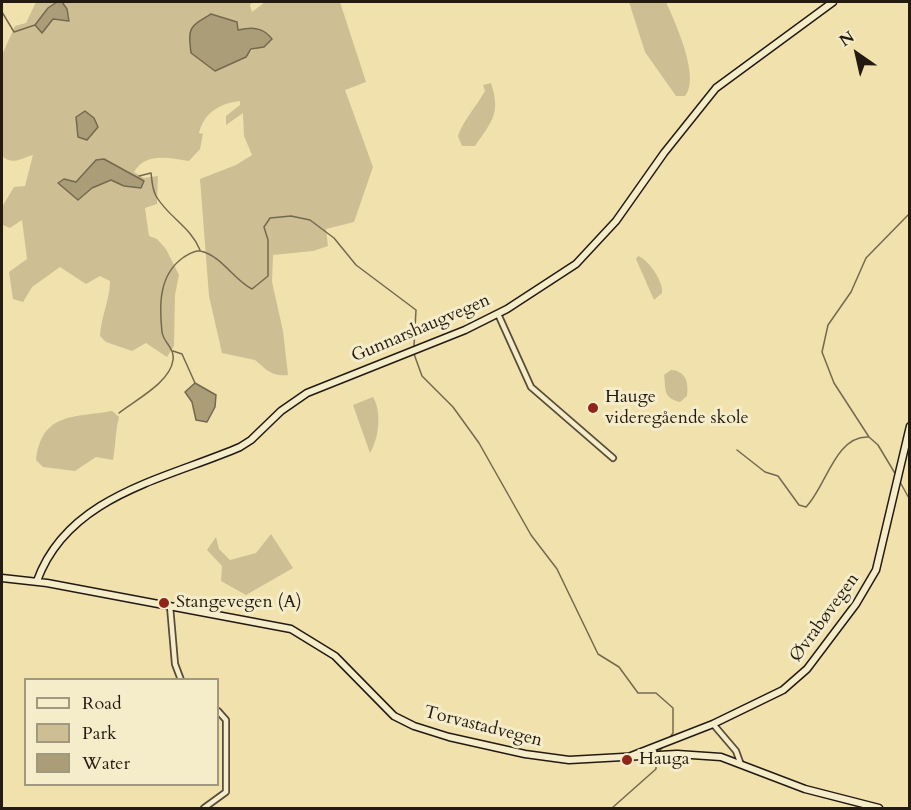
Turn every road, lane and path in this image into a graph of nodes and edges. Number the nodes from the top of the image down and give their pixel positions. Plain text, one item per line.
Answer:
1 (833, 2) edge
2 (498, 314) junction
3 (909, 426) edge
4 (613, 458) dead end
5 (2, 578) edge
6 (37, 581) junction
7 (171, 606) junction
8 (181, 678) edge
9 (219, 712) edge
10 (712, 724) junction
11 (629, 757) junction
12 (740, 762) junction
13 (204, 808) edge
14 (879, 808) edge

1 - 2 main road, Gunnarshaugvegen
2 - 4 street
2 - 6 main road, Gunnarshaugvegen
3 - 10 main road, Øvrabøvegen
5 - 6 main road, Torvastadvegen
6 - 7 main road, Torvastadvegen
7 - 8 street
7 - 11 main road, Torvastadvegen
9 - 13 street
10 - 11 main road, Øvrabøvegen
10 - 12 street
11 - 12 main road, Torvastadvegen
12 - 14 main road, Torvastadvegen

